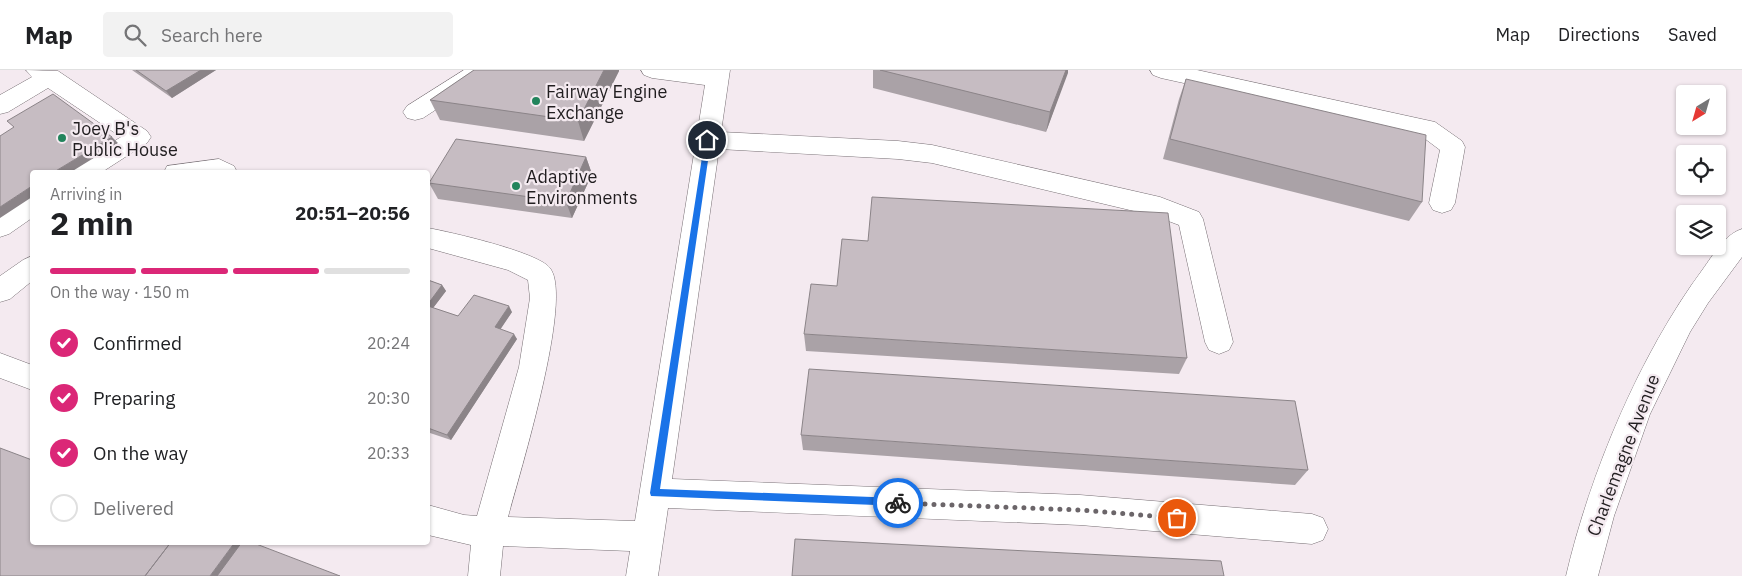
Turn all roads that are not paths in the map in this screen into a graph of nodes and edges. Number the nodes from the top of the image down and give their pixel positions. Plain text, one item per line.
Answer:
1 (481, 70) edge
2 (652, 70) edge
3 (1161, 70) edge
4 (44, 74) edge
5 (718, 74) edge
6 (0, 106) edge
7 (415, 112) dead end
8 (707, 140) junction
9 (87, 170) edge
10 (197, 170) edge
11 (222, 170) edge
12 (1442, 203) dead end
13 (30, 207) edge
14 (0, 227) edge
15 (430, 239) edge
16 (1742, 239) edge
17 (30, 268) edge
18 (0, 291) edge
19 (1219, 342) dead end
20 (0, 365) edge
21 (30, 377) edge
22 (655, 493) junction
23 (430, 521) edge
24 (1312, 529) dead end
25 (489, 530) junction
26 (648, 537) junction
27 (484, 576) edge
28 (642, 576) edge
29 (1582, 576) edge

1 - 7 street
2 - 5 street
3 - 12 street
4 - 6 street
4 - 9 street
5 - 8 street
8 - 19 street
8 - 22 street
10 - 11 street
13 - 14 street
15 - 25 street
16 - 29 street, Charlemagne Avenue
17 - 18 street
20 - 21 street
22 - 24 street
22 - 26 street
23 - 25 street
25 - 26 street
25 - 27 street
26 - 28 street

